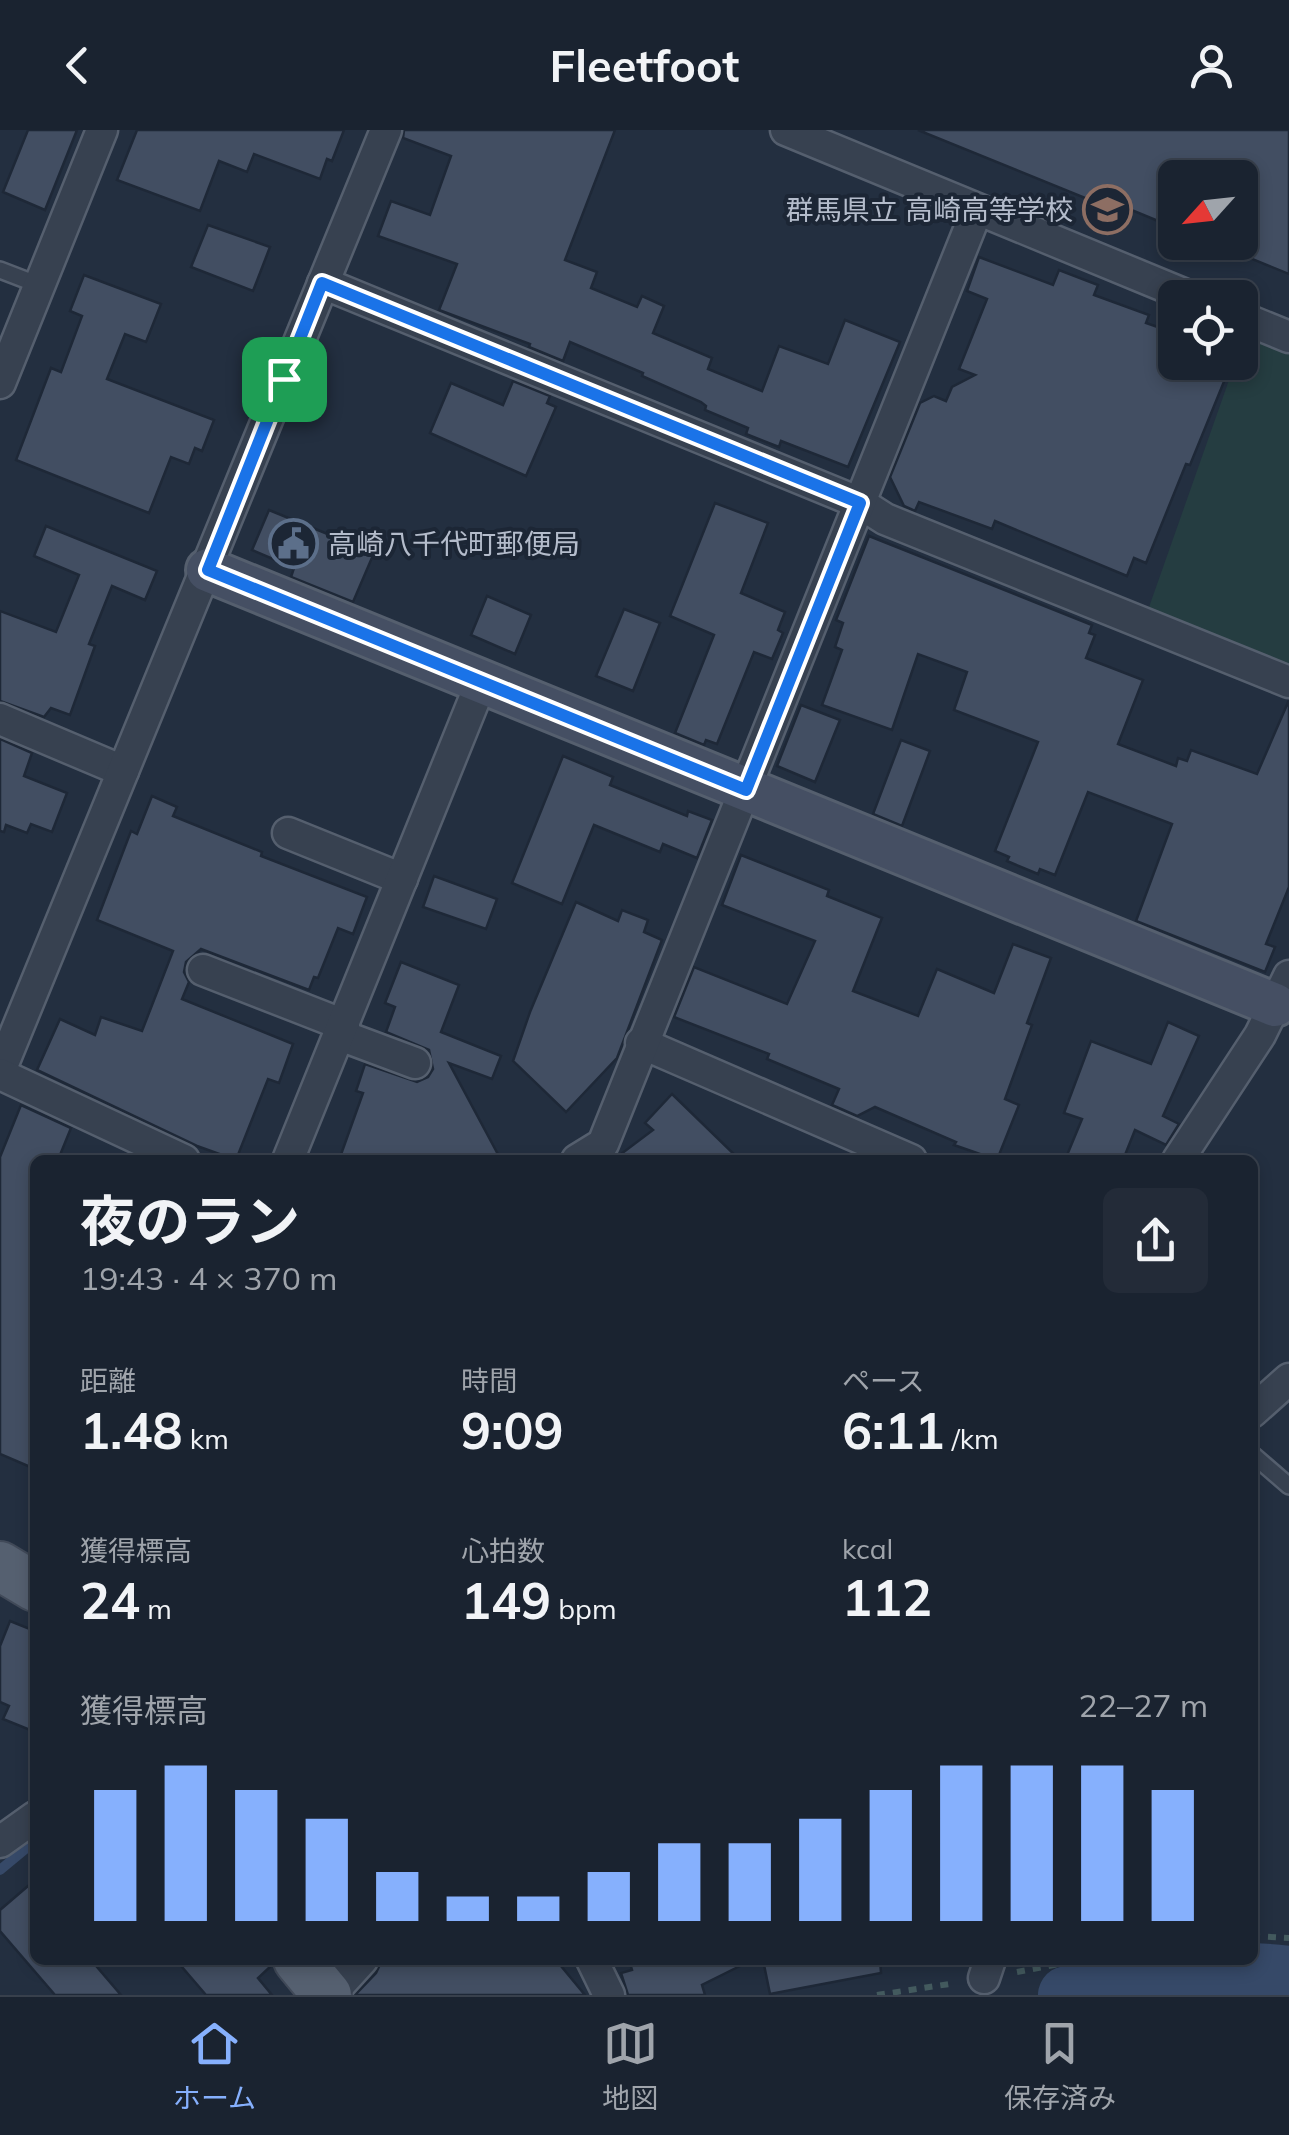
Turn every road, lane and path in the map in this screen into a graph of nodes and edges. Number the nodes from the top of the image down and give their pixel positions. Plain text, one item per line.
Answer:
1 (102, 130) edge
2 (386, 130) edge
3 (786, 130) edge
4 (977, 210) junction
5 (0, 270) edge
6 (322, 283) junction
7 (1158, 284) edge
8 (39, 286) junction
9 (1258, 324) edge
10 (1289, 337) edge
11 (7, 347) edge
12 (0, 382) edge
13 (860, 503) junction
14 (208, 570) junction
15 (1289, 682) edge
16 (481, 683) junction
17 (0, 720) edge
18 (123, 771) junction
19 (746, 790) junction
20 (288, 833) dead end
21 (402, 878) junction
22 (202, 970) dead end
23 (1284, 997) edge
24 (342, 1030) junction
25 (642, 1044) junction
26 (415, 1063) dead end
27 (0, 1072) edge
28 (174, 1155) edge
29 (290, 1155) edge
30 (585, 1155) edge
31 (899, 1155) edge
32 (1181, 1155) edge
33 (1289, 1379) edge
34 (1258, 1407) edge
35 (1258, 1459) edge
36 (1289, 1486) edge
37 (0, 1566) edge
38 (30, 1584) edge
39 (30, 1821) edge
40 (0, 1842) edge
41 (1258, 1936) edge
42 (1289, 1938) edge
43 (302, 1965) edge
44 (357, 1965) edge
45 (598, 1965) edge
46 (328, 1995) edge
47 (609, 1995) edge

1 - 8 street
2 - 6 street
3 - 4 street
4 - 7 street
4 - 13 street
5 - 8 lane
6 - 13 street
6 - 14 street
8 - 11 street
9 - 10 street
11 - 12 street
13 - 15 street
13 - 19 street
14 - 16 street
14 - 18 street
16 - 19 street
16 - 21 street
17 - 18 street
18 - 27 street
19 - 23 street
19 - 25 street
20 - 21 street
21 - 24 street
22 - 24 street
23 - 32 street
24 - 26 street
24 - 29 street
25 - 30 street
25 - 31 street
27 - 28 street
33 - 34 street
35 - 36 lane
37 - 38 main road
39 - 40 street
41 - 42 path
43 - 46 main road
44 - 46 street
45 - 47 street

